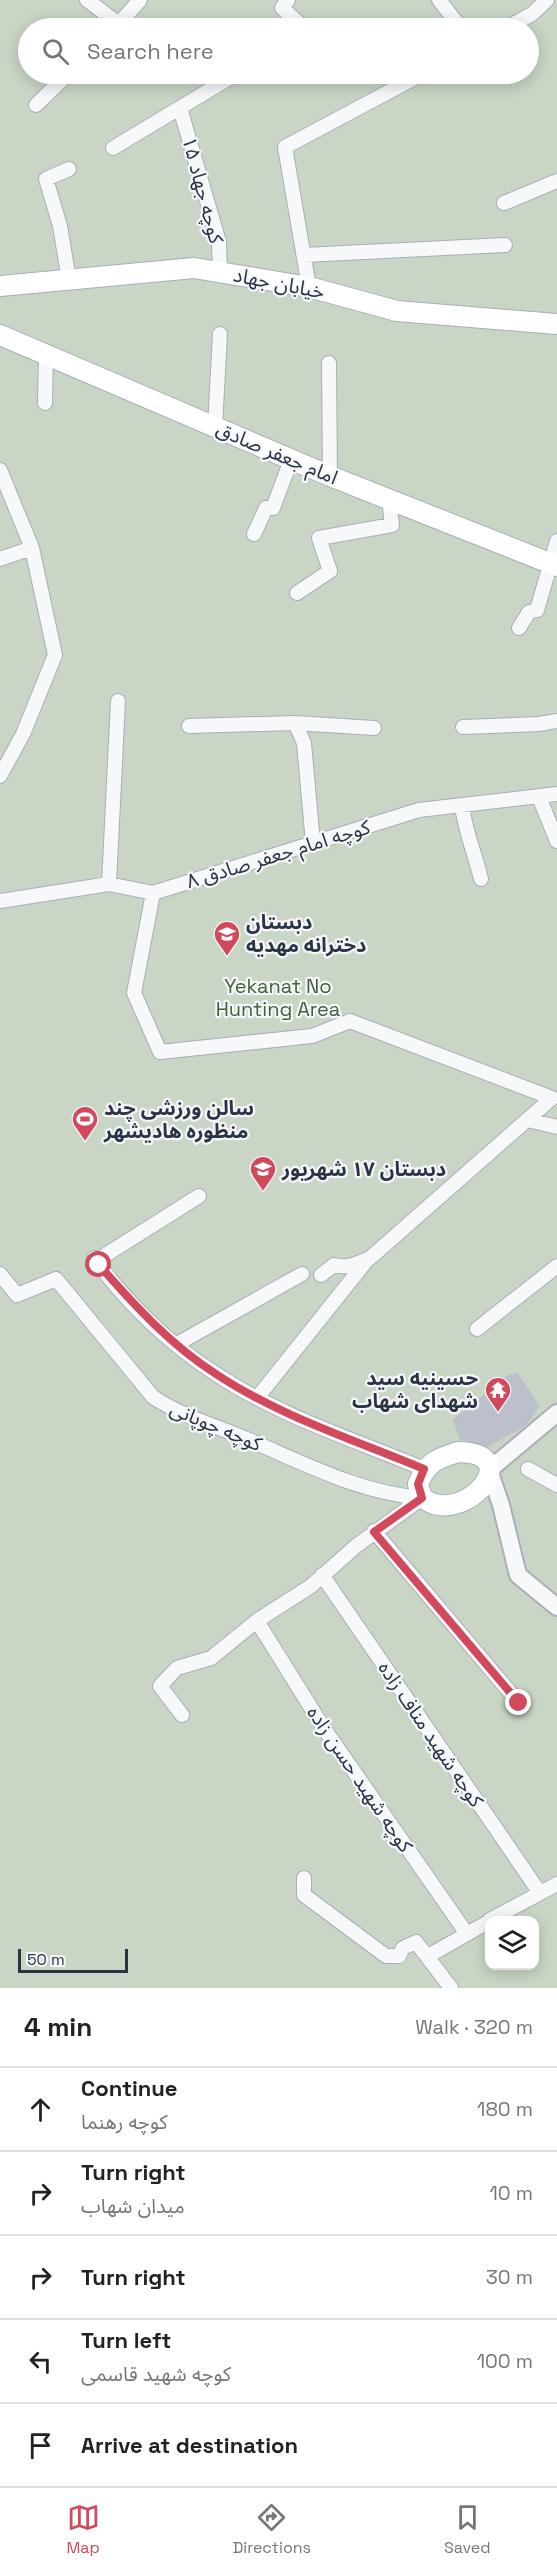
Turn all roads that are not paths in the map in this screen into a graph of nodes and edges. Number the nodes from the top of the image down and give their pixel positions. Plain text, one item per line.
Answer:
1 (87, 0) edge
2 (140, 0) edge
3 (288, 0) edge
4 (439, 0) edge
5 (547, 0) edge
6 (108, 18) edge
7 (124, 18) edge
8 (293, 18) edge
9 (453, 18) edge
10 (525, 18) edge
11 (58, 84) edge
12 (220, 84) edge
13 (403, 84) edge
14 (36, 105) dead end
15 (180, 108) junction
16 (113, 148) dead end
17 (69, 169) dead end
18 (557, 181) edge
19 (504, 203) dead end
20 (505, 245) dead end
21 (304, 255) junction
22 (220, 272) junction
23 (69, 280) junction
24 (0, 286) edge
25 (309, 287) junction
26 (557, 324) edge
27 (220, 334) dead end
28 (0, 335) edge
29 (46, 355) junction
30 (329, 363) dead end
31 (45, 403) dead end
32 (215, 427) junction
33 (291, 459) junction
34 (0, 470) edge
35 (330, 476) junction
36 (389, 500) junction
37 (254, 534) dead end
38 (557, 541) edge
39 (33, 548) junction
40 (0, 559) edge
41 (554, 565) edge
42 (297, 593) dead end
43 (519, 628) dead end
44 (118, 701) dead end
45 (557, 721) edge
46 (295, 723) junction
47 (189, 726) dead end
48 (463, 727) dead end
49 (374, 728) dead end
50 (0, 776) edge
51 (557, 794) edge
52 (539, 797) junction
53 (462, 805) junction
54 (557, 841) edge
55 (313, 843) junction
56 (481, 879) dead end
57 (109, 884) junction
58 (153, 893) junction
59 (0, 901) edge
60 (528, 1120) junction
61 (557, 1126) edge
62 (199, 1196) dead end
63 (370, 1258) junction
64 (557, 1266) edge
65 (0, 1274) edge
66 (302, 1274) dead end
67 (321, 1275) dead end
68 (477, 1329) dead end
69 (177, 1344) junction
70 (257, 1398) junction
71 (557, 1413) edge
72 (424, 1469) junction
73 (528, 1469) dead end
74 (489, 1470) junction
75 (557, 1485) edge
76 (422, 1498) junction
77 (374, 1532) junction
78 (322, 1575) junction
79 (557, 1607) edge
80 (257, 1621) junction
81 (519, 1703) dead end
82 (182, 1715) dead end
83 (304, 1878) dead end
84 (557, 1884) edge
85 (540, 1893) junction
86 (499, 1916) edge
87 (485, 1924) edge
88 (467, 1934) junction
89 (428, 1956) junction
90 (451, 1988) edge

1 - 6 street
2 - 7 street
3 - 8 street
4 - 9 street
5 - 10 street
11 - 14 street
12 - 15 street
13 - 21 street
15 - 16 street
15 - 22 street, کوچه جهاد ۱۵
17 - 23 street
18 - 19 street
20 - 21 street
21 - 25 street
22 - 23 main road, خیابان جهاد
22 - 25 main road, خیابان جهاد
23 - 24 main road, خیابان جهاد
25 - 26 main road, خیابان جهاد
27 - 32 street
28 - 29 main road, امام جعفر صادق
29 - 31 street
29 - 32 main road, امام جعفر صادق
30 - 35 street
32 - 33 main road, امام جعفر صادق
33 - 35 main road, امام جعفر صادق
33 - 37 street
34 - 39 street
35 - 36 main road, امام جعفر صادق
36 - 41 main road, امام جعفر صادق
36 - 42 street
38 - 41 street
39 - 40 street
39 - 50 street
41 - 43 street
44 - 57 street
45 - 48 street
46 - 47 street
46 - 49 street
46 - 55 street
51 - 52 street, کوچه امام جعفر صادق ۸
52 - 53 street, کوچه امام جعفر صادق ۸
52 - 54 street
53 - 55 street, کوچه امام جعفر صادق ۸
53 - 56 street
55 - 58 street, کوچه امام جعفر صادق ۸
57 - 58 street, کوچه امام جعفر صادق ۸
57 - 59 street, کوچه امام جعفر صادق ۸
58 - 60 street
60 - 61 street
60 - 63 street
62 - 69 street
63 - 67 street
63 - 70 street
64 - 68 street
65 - 76 street, کوچه چوپانی
66 - 69 street
69 - 70 street
70 - 72 street
71 - 74 street
72 - 74 main road
72 - 76 main road
73 - 75 street
74 - 76 main road
74 - 79 street
76 - 77 street
77 - 78 street
77 - 81 street
78 - 80 street
78 - 85 street, کوچه شهید مناف زاده
80 - 82 street
80 - 88 street, کوچه شهید حسن زاده
83 - 89 street
84 - 85 street
85 - 86 street
87 - 88 street
88 - 89 street
89 - 90 street

